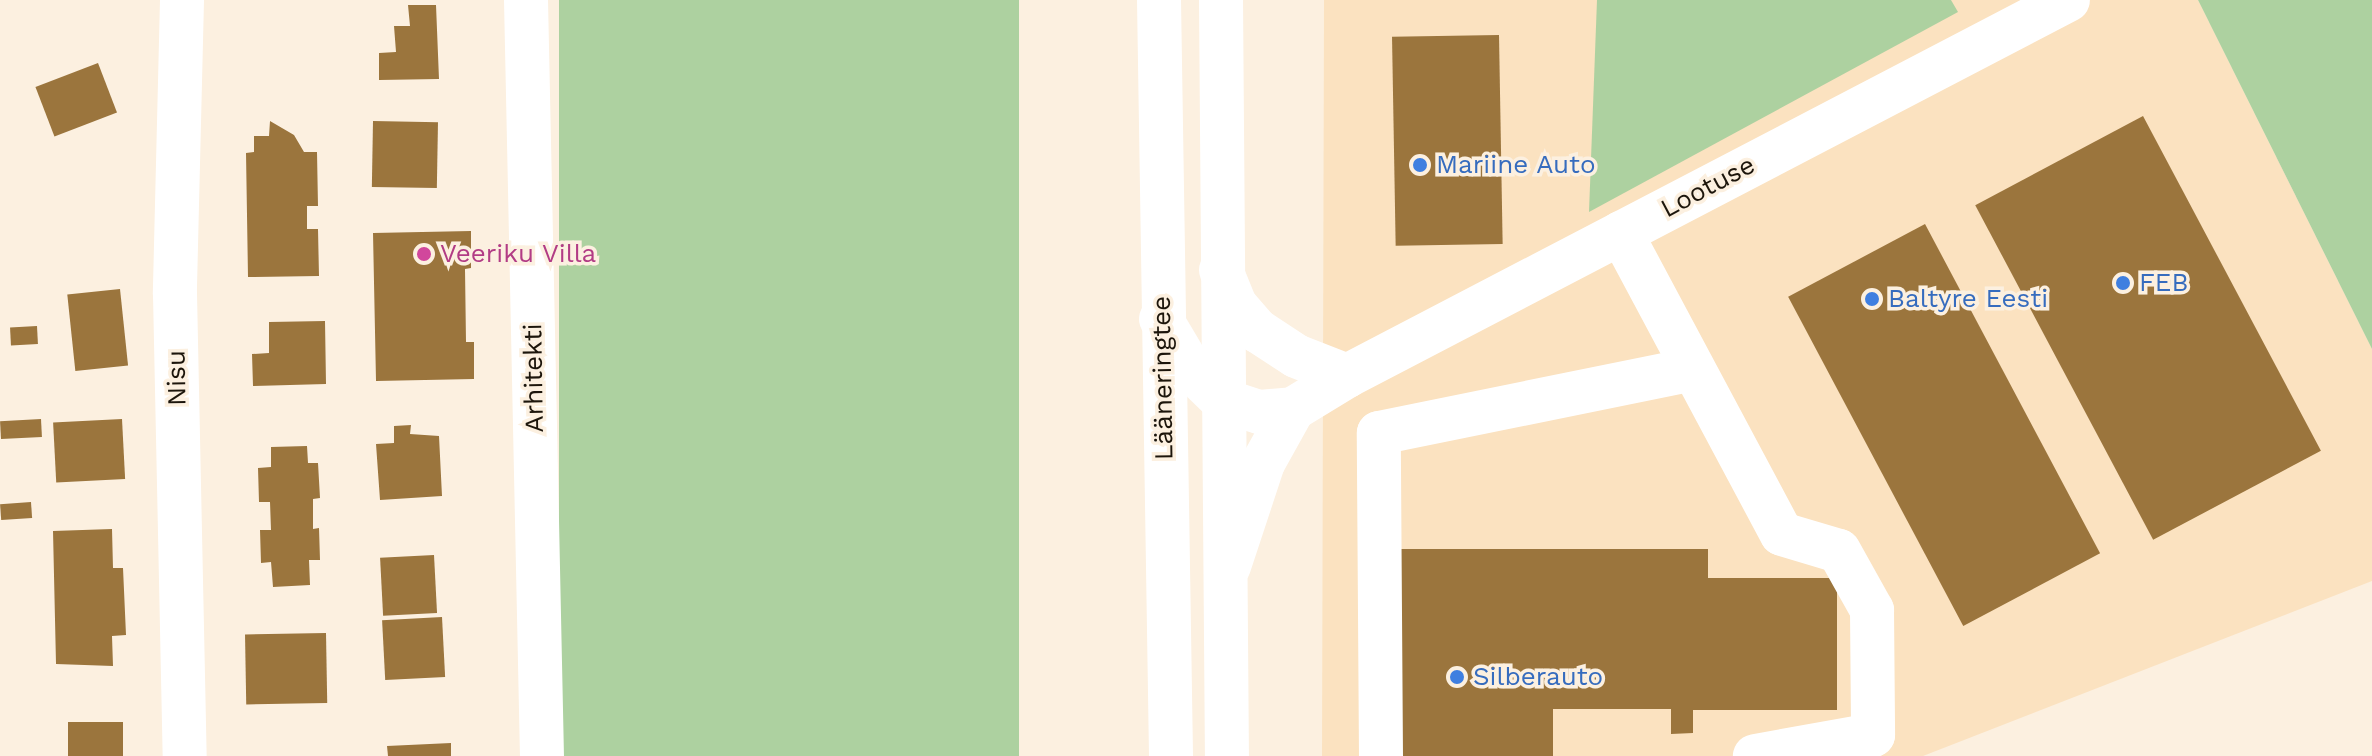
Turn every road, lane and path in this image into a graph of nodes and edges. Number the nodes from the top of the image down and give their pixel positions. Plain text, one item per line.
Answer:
1 (182, 0) edge
2 (526, 0) edge
3 (1159, 0) edge
4 (1221, 0) edge
5 (2068, 0) edge
6 (1621, 233) junction
7 (1221, 270) junction
8 (1161, 319) junction
9 (1693, 369) junction
10 (1347, 376) junction
11 (1222, 400) junction
12 (1293, 409) junction
13 (1379, 433) junction
14 (1225, 579) junction
15 (185, 756) edge
16 (542, 756) edge
17 (1171, 756) edge
18 (1227, 756) edge
19 (1381, 756) edge
20 (1755, 756) edge

1 - 15 main road, Nisu
2 - 16 main road, Arhitekti
3 - 8 main road, Lääneringtee
4 - 7 main road
5 - 6 main road, Lootuse
6 - 9 main road
6 - 10 main road, Lootuse
7 - 10 main road
7 - 11 main road
8 - 11 main road
8 - 17 main road, Lääneringtee
9 - 13 main road
9 - 20 main road
10 - 12 main road, Lootuse
10 - 13 main road
11 - 12 main road
11 - 14 main road
12 - 14 main road
13 - 19 main road
14 - 18 main road

